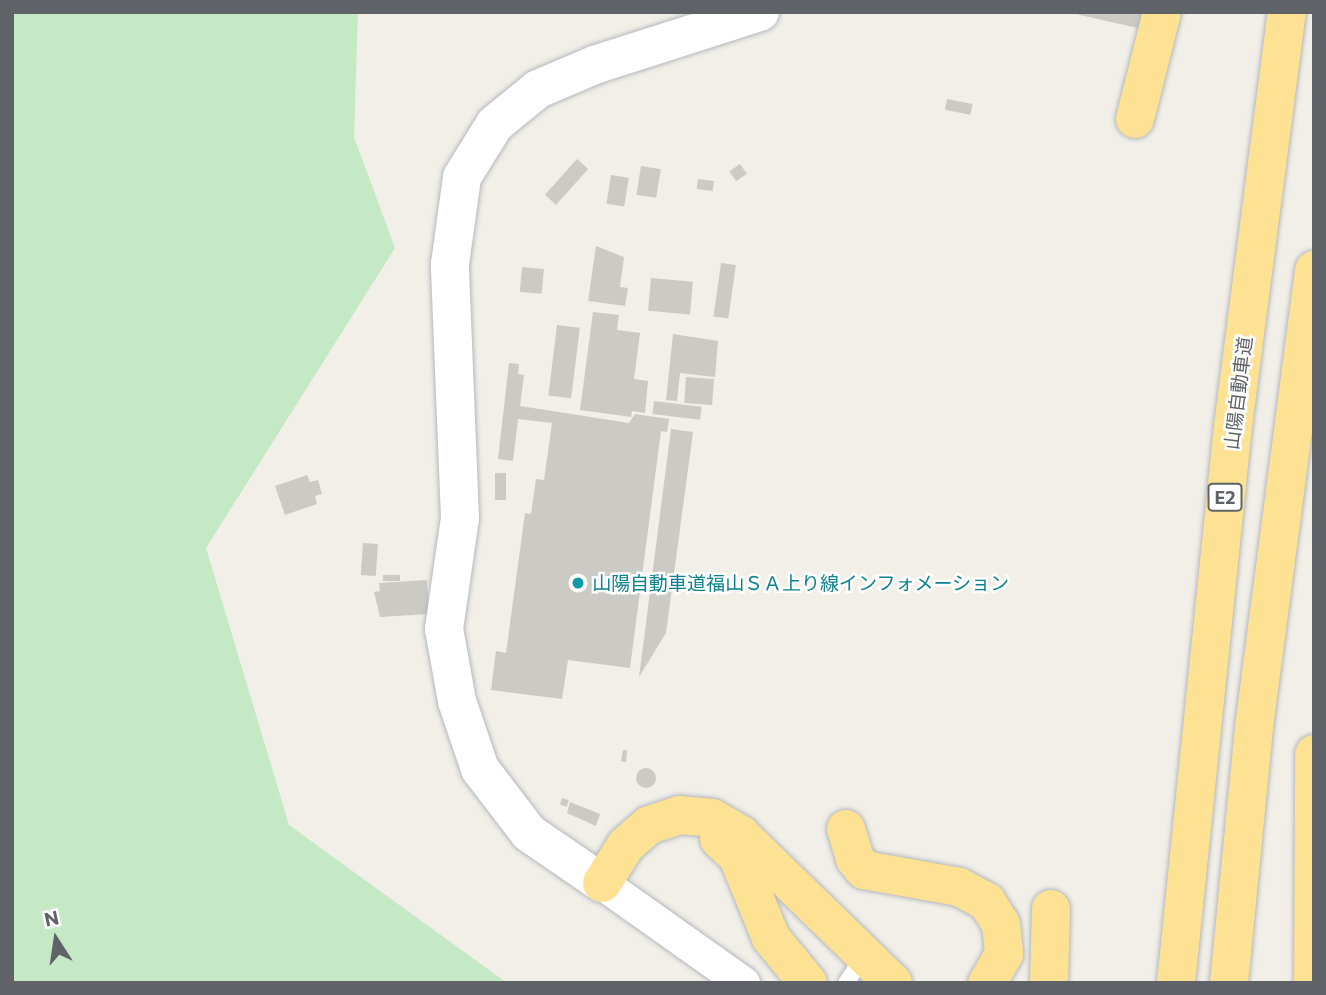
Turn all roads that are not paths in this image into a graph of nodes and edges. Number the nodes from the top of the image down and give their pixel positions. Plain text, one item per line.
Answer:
1 (760, 12) edge
2 (1162, 12) edge
3 (1287, 12) edge
4 (1135, 119) dead end
5 (1314, 270) edge
6 (1314, 754) edge
7 (846, 829) dead end
8 (601, 883) junction
9 (1051, 909) dead end
10 (852, 942) junction
11 (743, 983) edge
12 (808, 983) edge
13 (845, 983) edge
14 (892, 983) edge
15 (987, 983) edge
16 (1049, 983) edge
17 (1176, 983) edge
18 (1229, 983) edge
19 (1313, 983) edge

1 - 8 street
2 - 4 highway
3 - 17 highway, 山陽自動車道 / E2
5 - 18 highway
6 - 19 highway
7 - 15 highway
8 - 10 highway
8 - 11 street
8 - 12 highway
9 - 16 highway
10 - 13 lane
10 - 14 highway

